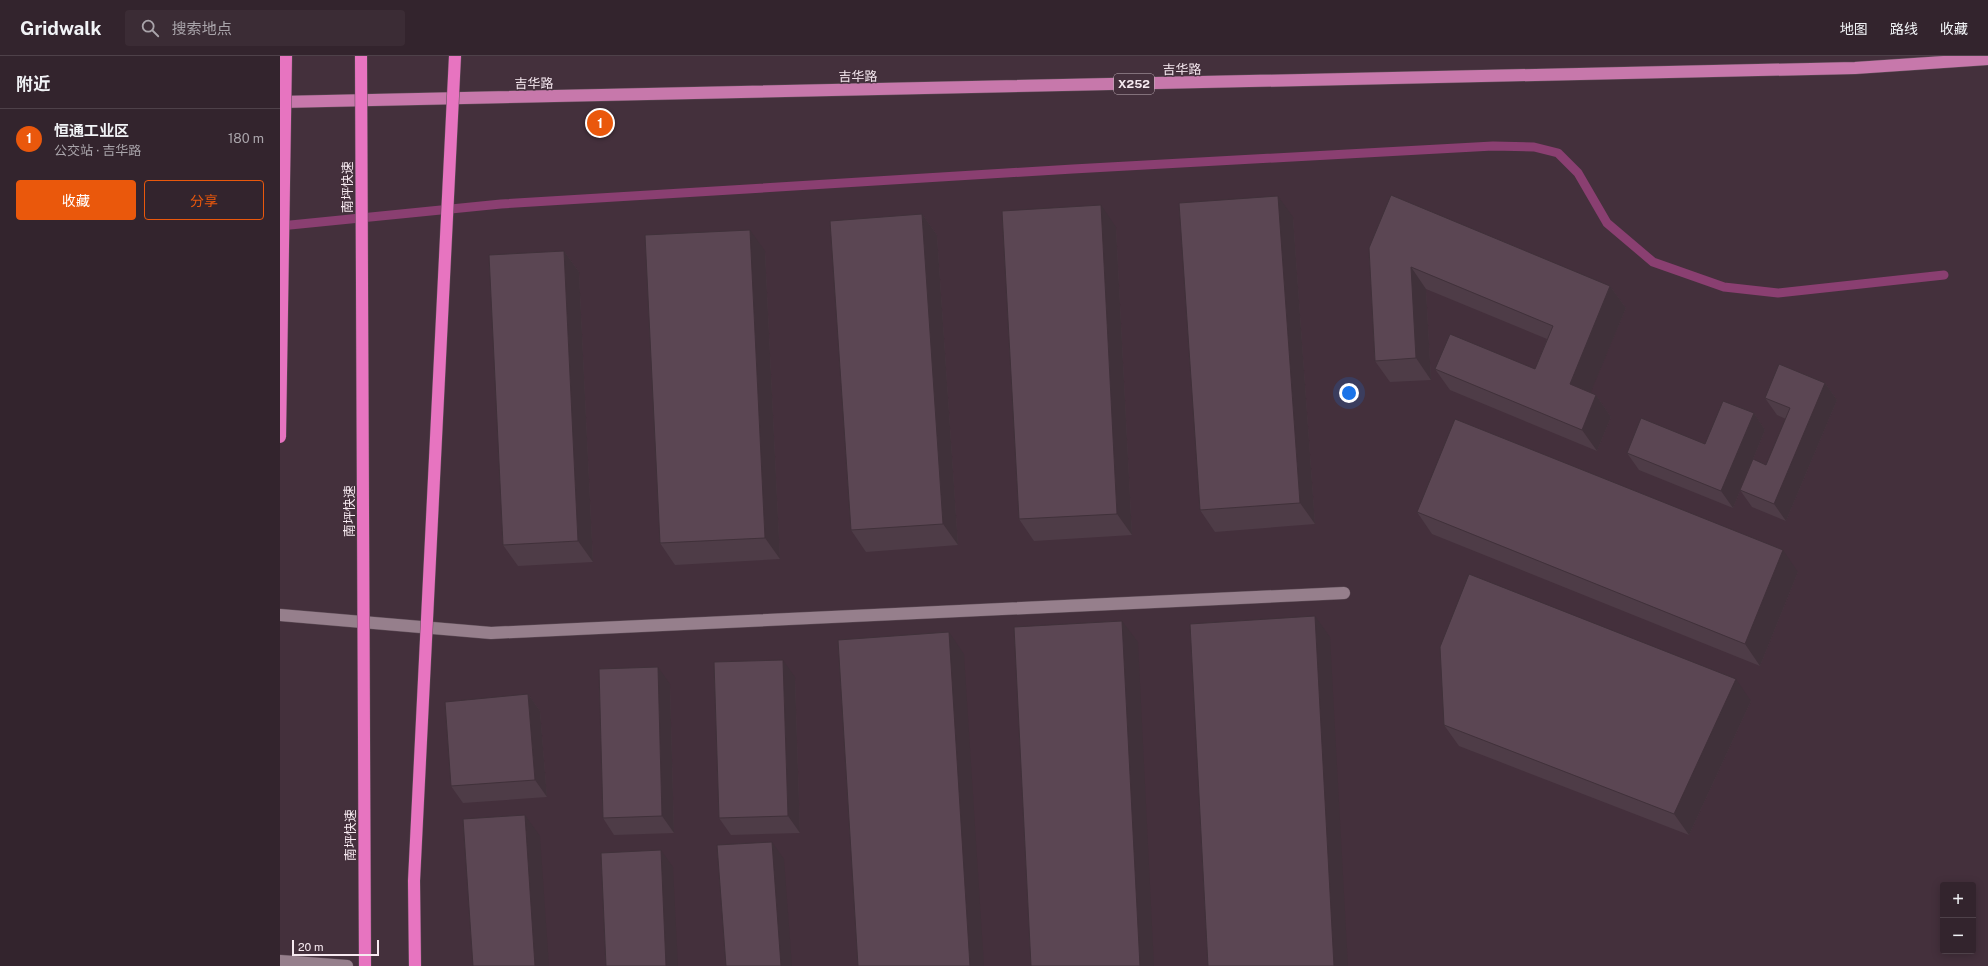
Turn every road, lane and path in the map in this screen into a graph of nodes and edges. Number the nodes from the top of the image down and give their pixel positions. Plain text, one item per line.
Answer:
1 (286, 56) edge
2 (361, 56) edge
3 (455, 56) edge
4 (1988, 59) edge
5 (280, 102) edge
6 (280, 437) edge
7 (1344, 593) dead end
8 (280, 615) edge
9 (280, 961) edge
10 (347, 966) edge
11 (365, 966) edge
12 (415, 966) edge

1 - 6 highway, bridge
2 - 11 highway, 南坪快速, bridge
3 - 12 highway, bridge
4 - 5 main road, 吉华路 / X252
7 - 8 street
9 - 10 street

